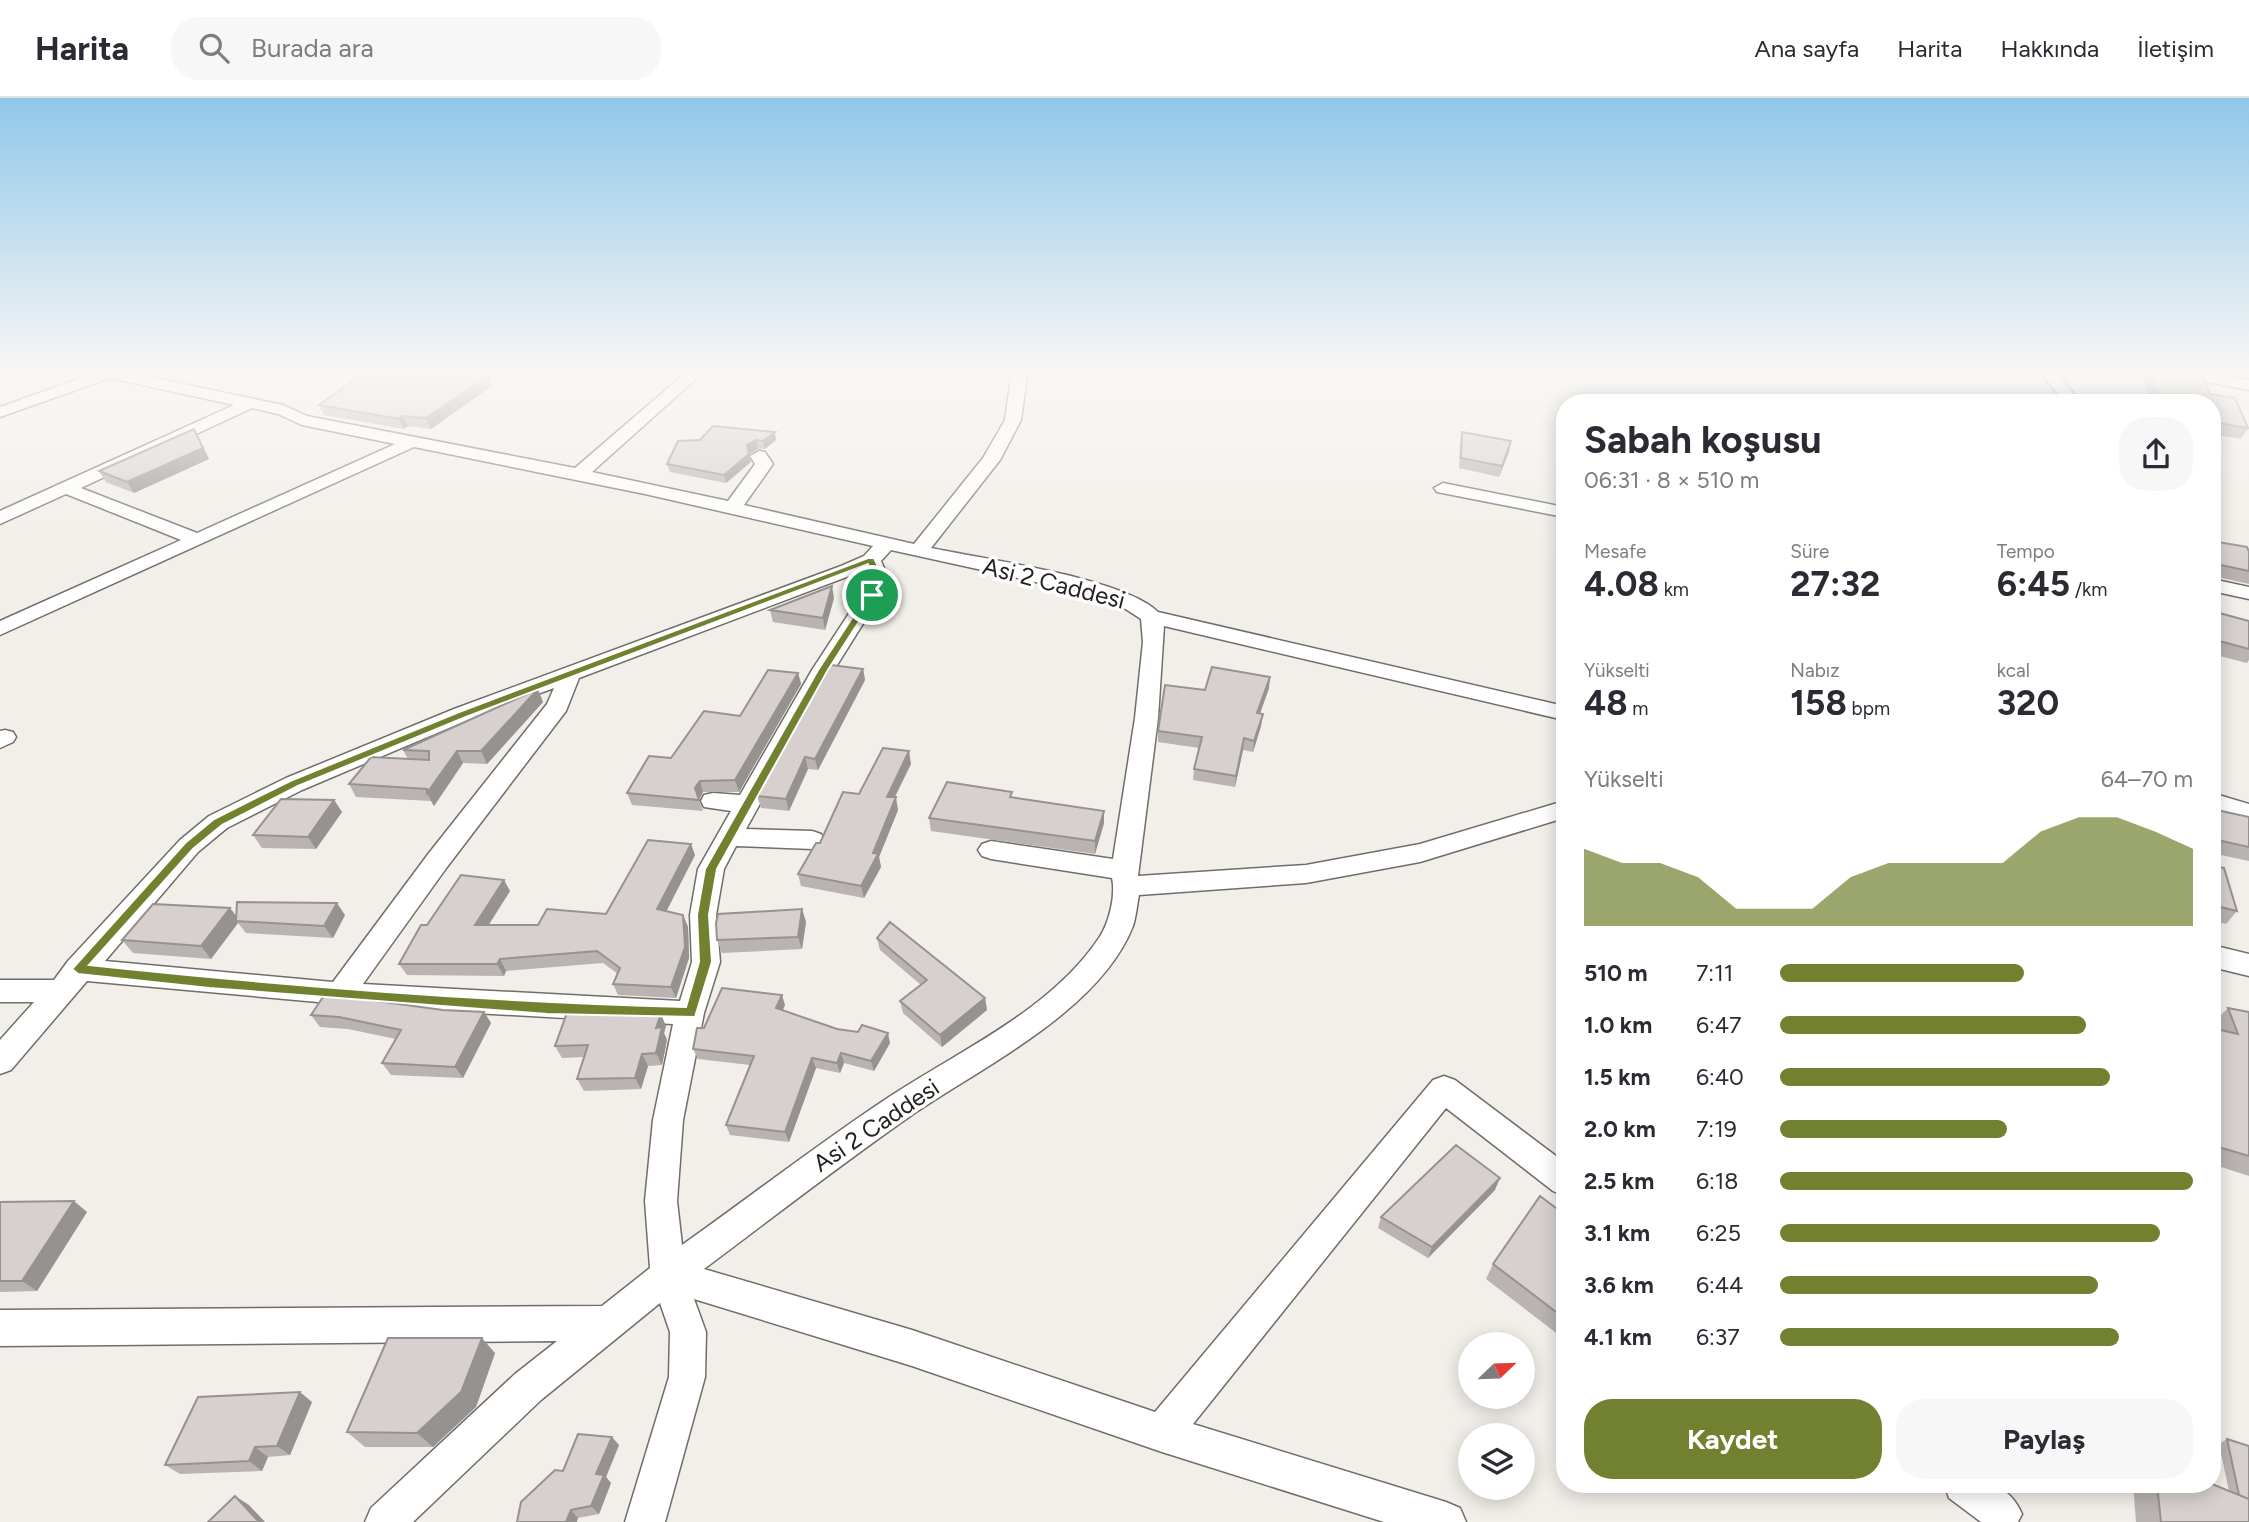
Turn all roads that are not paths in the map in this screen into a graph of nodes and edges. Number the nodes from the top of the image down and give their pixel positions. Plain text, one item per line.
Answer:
1 (178, 436) edge
2 (379, 436) edge
3 (622, 436) edge
4 (1004, 436) edge
5 (410, 443) junction
6 (759, 456) dead end
7 (578, 475) junction
8 (66, 488) junction
9 (1443, 488) dead end
10 (732, 509) junction
11 (1556, 510) edge
12 (0, 518) edge
13 (198, 540) junction
14 (918, 551) junction
15 (878, 552) junction
16 (2221, 587) edge
17 (2249, 593) edge
18 (1151, 617) junction
19 (0, 629) edge
20 (570, 673) junction
21 (1556, 711) edge
22 (713, 801) dead end
23 (746, 804) junction
24 (2221, 804) edge
25 (1556, 810) edge
26 (2249, 813) edge
27 (728, 837) junction
28 (812, 840) dead end
29 (991, 850) dead end
30 (1126, 878) junction
31 (2221, 958) edge
32 (2249, 965) edge
33 (78, 969) junction
34 (0, 991) edge
35 (60, 991) junction
36 (341, 992) junction
37 (691, 1013) junction
38 (0, 1061) edge
39 (1556, 1175) edge
40 (668, 1275) junction
41 (609, 1323) junction
42 (0, 1328) edge
43 (1162, 1433) junction
44 (1979, 1493) edge
45 (2002, 1507) edge
46 (385, 1522) edge
47 (646, 1522) edge
48 (1446, 1522) edge

1 - 8 street
2 - 5 street, Asi 2 Caddesi
3 - 7 street
4 - 14 street
5 - 7 street, Asi 2 Caddesi
5 - 13 street
6 - 10 street
7 - 10 street, Asi 2 Caddesi
8 - 12 street
8 - 13 street
9 - 11 street
10 - 15 street, Asi 2 Caddesi
13 - 19 street
14 - 15 street, Asi 2 Caddesi
14 - 18 street, Asi 2 Caddesi
15 - 20 street
15 - 23 street
16 - 17 street
18 - 21 street
18 - 30 street, Asi 2 Caddesi
20 - 33 street
20 - 36 street
22 - 23 street
23 - 27 street
24 - 26 street
25 - 30 street
27 - 28 street
27 - 37 street
29 - 30 street
30 - 40 street, Asi 2 Caddesi
31 - 32 street
33 - 35 street
33 - 36 street
34 - 35 street
35 - 38 street
36 - 37 street
37 - 40 street
39 - 43 street
40 - 41 street, Asi 2 Caddesi
40 - 43 street
40 - 47 street
41 - 42 street
41 - 46 street, Asi 2 Caddesi
43 - 48 street
44 - 45 street

